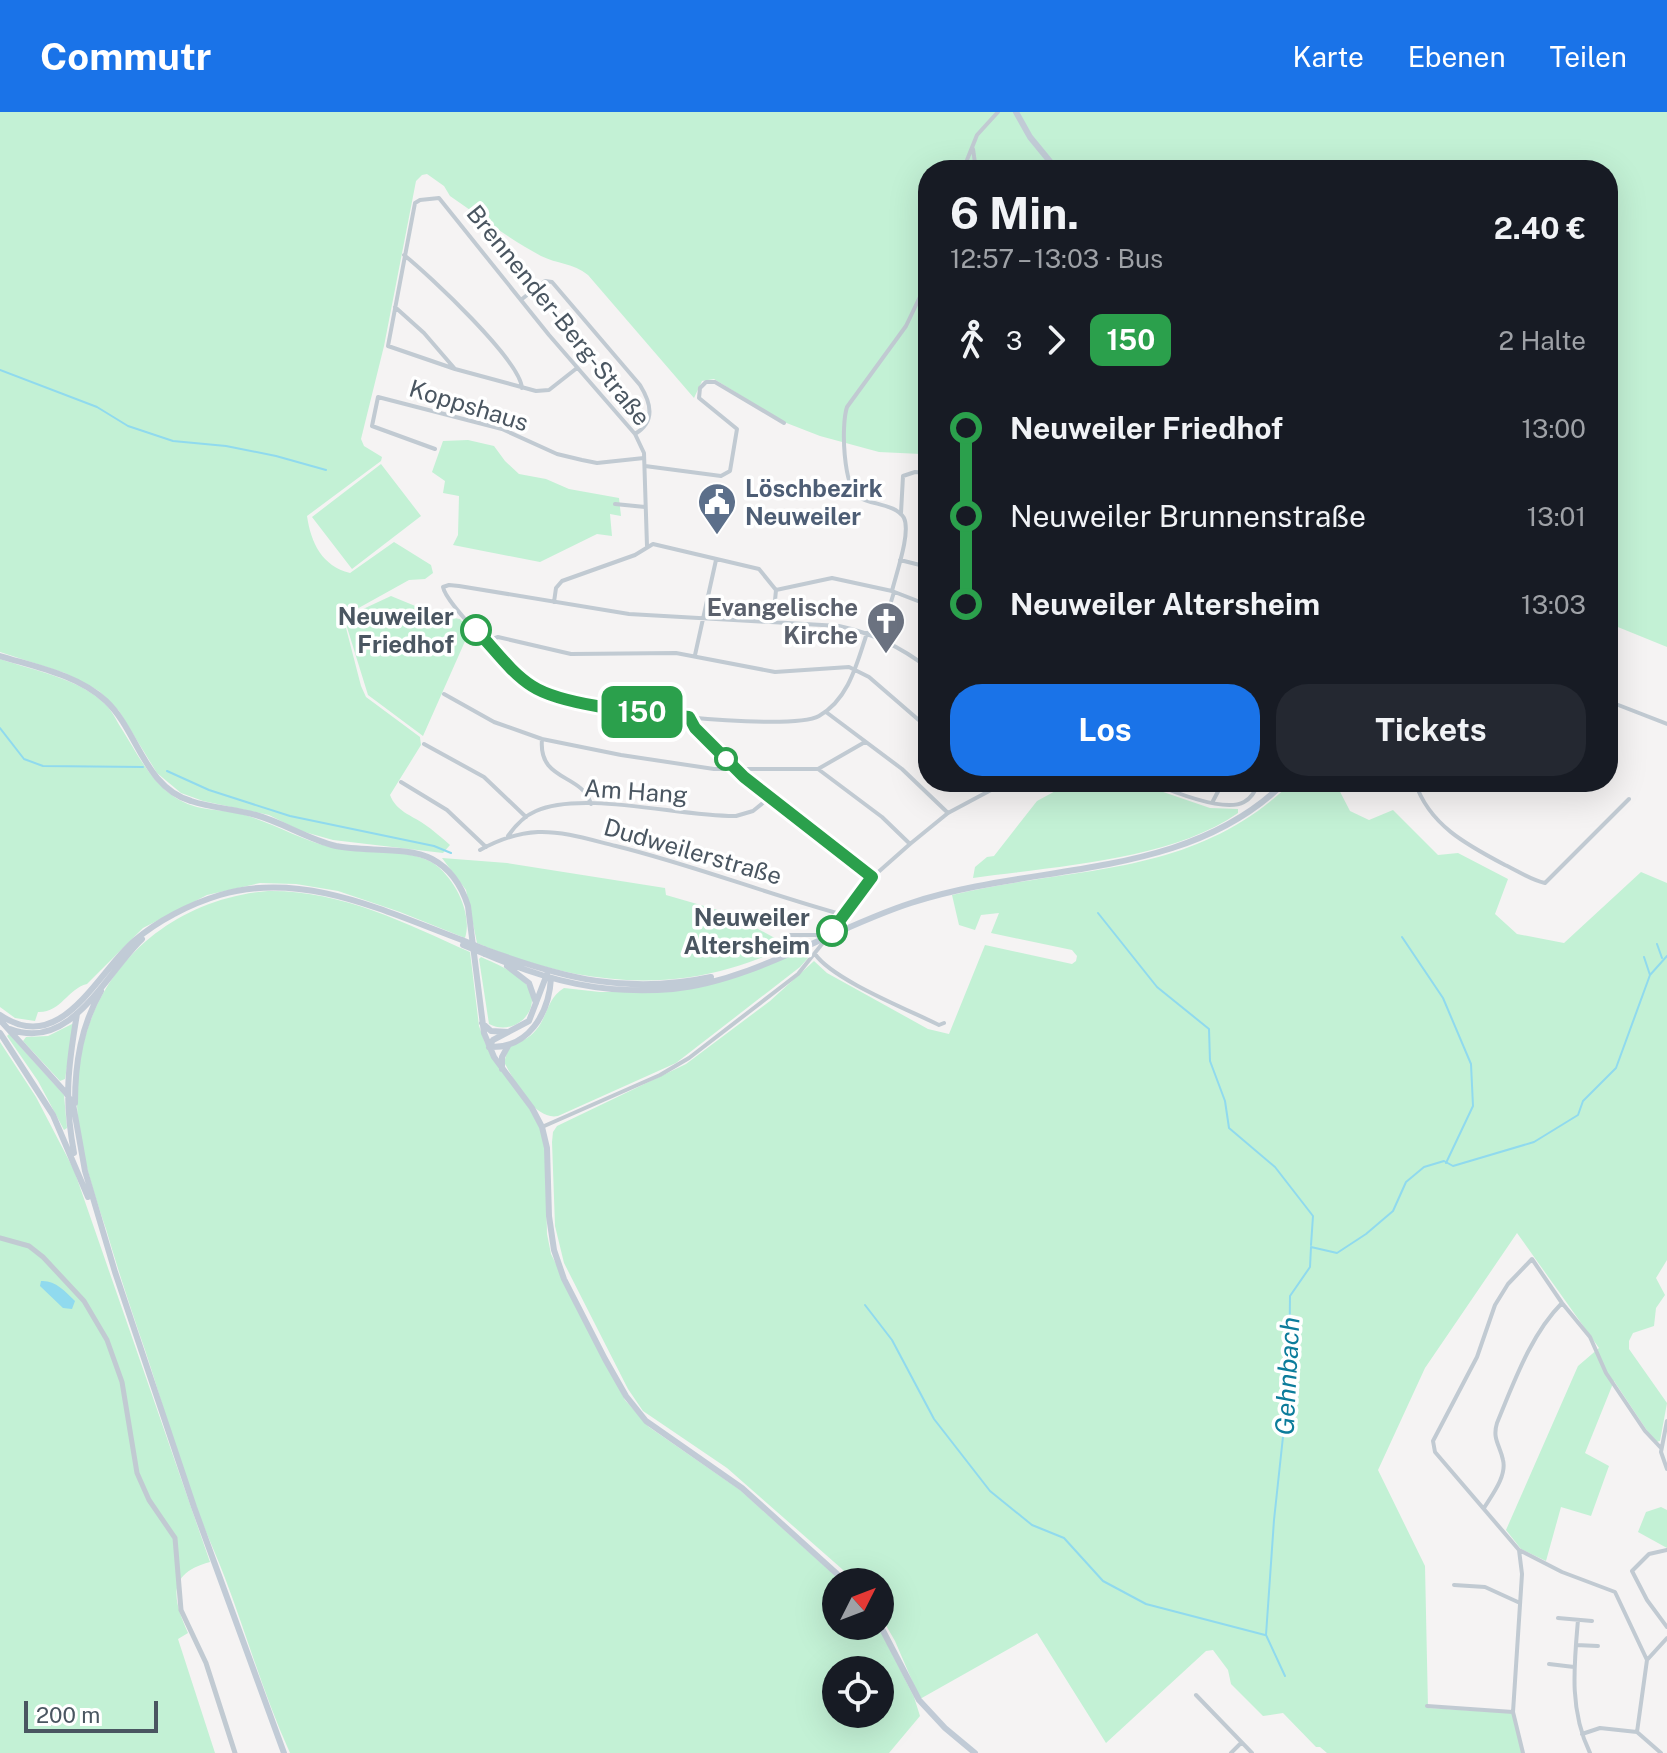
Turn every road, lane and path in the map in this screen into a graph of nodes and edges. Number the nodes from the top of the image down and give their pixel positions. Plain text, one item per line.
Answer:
1 (998, 112) edge
2 (1016, 112) edge
3 (972, 147) junction
4 (967, 160) edge
5 (974, 160) edge
6 (1049, 160) edge
7 (404, 255) junction
8 (522, 300) junction
9 (918, 301) edge
10 (395, 307) junction
11 (577, 368) junction
12 (455, 369) junction
13 (522, 388) junction
14 (784, 423) dead end
15 (635, 434) junction
16 (435, 449) dead end
17 (644, 458) junction
18 (645, 466) junction
19 (918, 472) edge
20 (615, 504) dead end
21 (645, 507) junction
22 (901, 513) junction
23 (647, 546) junction
24 (716, 560) junction
25 (900, 560) junction
26 (918, 564) edge
27 (776, 590) junction
28 (893, 591) junction
29 (918, 601) edge
30 (554, 602) junction
31 (703, 618) junction
32 (773, 621) junction
33 (867, 633) junction
34 (880, 638) junction
35 (487, 641) junction
36 (695, 655) junction
37 (0, 656) edge
38 (918, 662) edge
39 (855, 669) junction
40 (444, 694) dead end
41 (1618, 705) edge
42 (826, 712) junction
43 (689, 717) junction
44 (918, 719) edge
45 (1667, 724) edge
46 (542, 739) junction
47 (865, 742) junction
48 (424, 744) dead end
49 (736, 769) junction
50 (818, 769) junction
51 (401, 782) dead end
52 (918, 783) edge
53 (927, 792) edge
54 (987, 792) edge
55 (1184, 792) edge
56 (1218, 792) edge
57 (1254, 792) edge
58 (1272, 792) edge
59 (1419, 792) edge
60 (769, 798) junction
61 (1629, 799) dead end
62 (1212, 802) junction
63 (591, 804) junction
64 (948, 813) junction
65 (524, 818) junction
66 (530, 832) junction
67 (506, 838) junction
68 (910, 844) junction
69 (872, 877) junction
70 (844, 915) junction
71 (157, 926) junction
72 (785, 935) dead end
73 (827, 937) junction
74 (484, 951) junction
75 (815, 954) junction
76 (494, 958) junction
77 (742, 971) junction
78 (548, 976) junction
79 (107, 980) junction
80 (569, 984) junction
81 (86, 996) junction
82 (547, 998) junction
83 (536, 1005) junction
84 (78, 1013) junction
85 (2, 1022) edge
86 (482, 1023) junction
87 (944, 1023) dead end
88 (511, 1032) junction
89 (0, 1033) edge
90 (510, 1043) junction
91 (489, 1047) junction
92 (502, 1069) junction
93 (66, 1093) junction
94 (75, 1119) junction
95 (542, 1127) junction
96 (77, 1167) junction
97 (0, 1238) edge
98 (115, 1272) junction
99 (1562, 1303) junction
100 (1667, 1423) edge
101 (1661, 1448) junction
102 (1667, 1469) edge
103 (1484, 1508) junction
104 (1519, 1550) junction
105 (1667, 1550) edge
106 (831, 1568) edge
107 (1454, 1585) dead end
108 (1520, 1603) junction
109 (1558, 1618) dead end
110 (1578, 1620) junction
111 (1592, 1621) dead end
112 (1667, 1627) edge
113 (1667, 1638) edge
114 (888, 1640) edge
115 (1576, 1645) junction
116 (1598, 1646) dead end
117 (1647, 1660) junction
118 (1549, 1664) dead end
119 (1574, 1667) junction
120 (1196, 1695) dead end
121 (1427, 1706) dead end
122 (1513, 1712) junction
123 (1637, 1732) junction
124 (1582, 1734) junction
125 (1242, 1743) junction
126 (235, 1753) edge
127 (284, 1753) edge
128 (975, 1753) edge
129 (1231, 1753) edge
130 (1252, 1753) edge
131 (1523, 1753) edge
132 (1590, 1753) edge
133 (1661, 1753) edge

1 - 3 street
2 - 6 main road
3 - 4 street
3 - 5 street
7 - 8 street, Brennender-Berg-Straße
7 - 10 street
7 - 13 street
8 - 11 street, Brennender-Berg-Straße
8 - 15 street
9 - 22 street
10 - 12 street
10 - 12 street
11 - 13 street
11 - 15 street, Brennender-Berg-Straße
12 - 13 street
14 - 18 street
15 - 17 street, Brennender-Berg-Straße
16 - 17 street, Koppshaus
17 - 18 street, Brennender-Berg-Straße
18 - 21 street, Brennender-Berg-Straße
19 - 22 street
20 - 21 street
21 - 23 street, Brennender-Berg-Straße
22 - 25 street
23 - 24 street
23 - 30 street
24 - 27 street
24 - 31 street
25 - 26 street
25 - 28 street
27 - 28 street
27 - 32 street
28 - 29 street
28 - 34 street
30 - 31 street
30 - 35 street
31 - 32 street
31 - 36 street
32 - 33 street
33 - 34 street
33 - 39 street
34 - 38 street
35 - 36 street
35 - 43 street
36 - 39 street
37 - 86 main road
39 - 42 street
39 - 44 street
40 - 46 street
41 - 45 street
42 - 43 street
42 - 47 street
43 - 49 street
46 - 49 street
46 - 63 street
47 - 50 street
47 - 52 street
48 - 65 street
49 - 50 street
49 - 60 street
50 - 68 street
51 - 67 street, Dudweilerstraße
53 - 64 street
54 - 64 street
55 - 62 street
56 - 62 street
57 - 62 street
58 - 77 main road
59 - 61 street
60 - 63 street, Am Hang
60 - 69 street
63 - 65 street, Am Hang
64 - 68 street
65 - 66 street
65 - 67 street
66 - 67 street, Dudweilerstraße
66 - 70 street, Dudweilerstraße
68 - 69 street
69 - 70 street
70 - 73 street, bridge
71 - 74 main road, bridge
71 - 79 main road
71 - 81 main road
72 - 73 street, bridge
73 - 75 street, bridge
74 - 76 main road
74 - 78 main road
75 - 87 street
75 - 95 street
76 - 78 main road
76 - 83 main road
77 - 78 main road
77 - 80 main road
78 - 80 main road
78 - 82 main road
78 - 83 main road
79 - 84 main road
79 - 94 main road
80 - 82 main road
81 - 84 main road
81 - 85 main road
82 - 90 main road
83 - 88 main road
84 - 85 main road
84 - 93 main road
85 - 93 main road
86 - 88 main road
86 - 91 main road
88 - 91 main road
89 - 96 main road
90 - 91 main road
90 - 92 main road
91 - 92 main road
92 - 95 main road
93 - 94 main road
93 - 96 main road
94 - 98 main road
95 - 106 main road
96 - 98 main road
97 - 126 street
98 - 127 main road
99 - 101 street
99 - 103 street
99 - 103 street
100 - 101 street
101 - 102 street
103 - 104 street
104 - 108 street
104 - 117 street
105 - 112 street
107 - 108 street
108 - 122 street
109 - 110 street
110 - 111 street
110 - 115 street
113 - 117 street
114 - 128 main road
115 - 116 street
115 - 119 street
117 - 123 street
118 - 119 street
119 - 124 street
120 - 125 street
121 - 122 street
122 - 131 street
123 - 124 street
123 - 133 street
124 - 132 street
125 - 129 street
125 - 130 street

